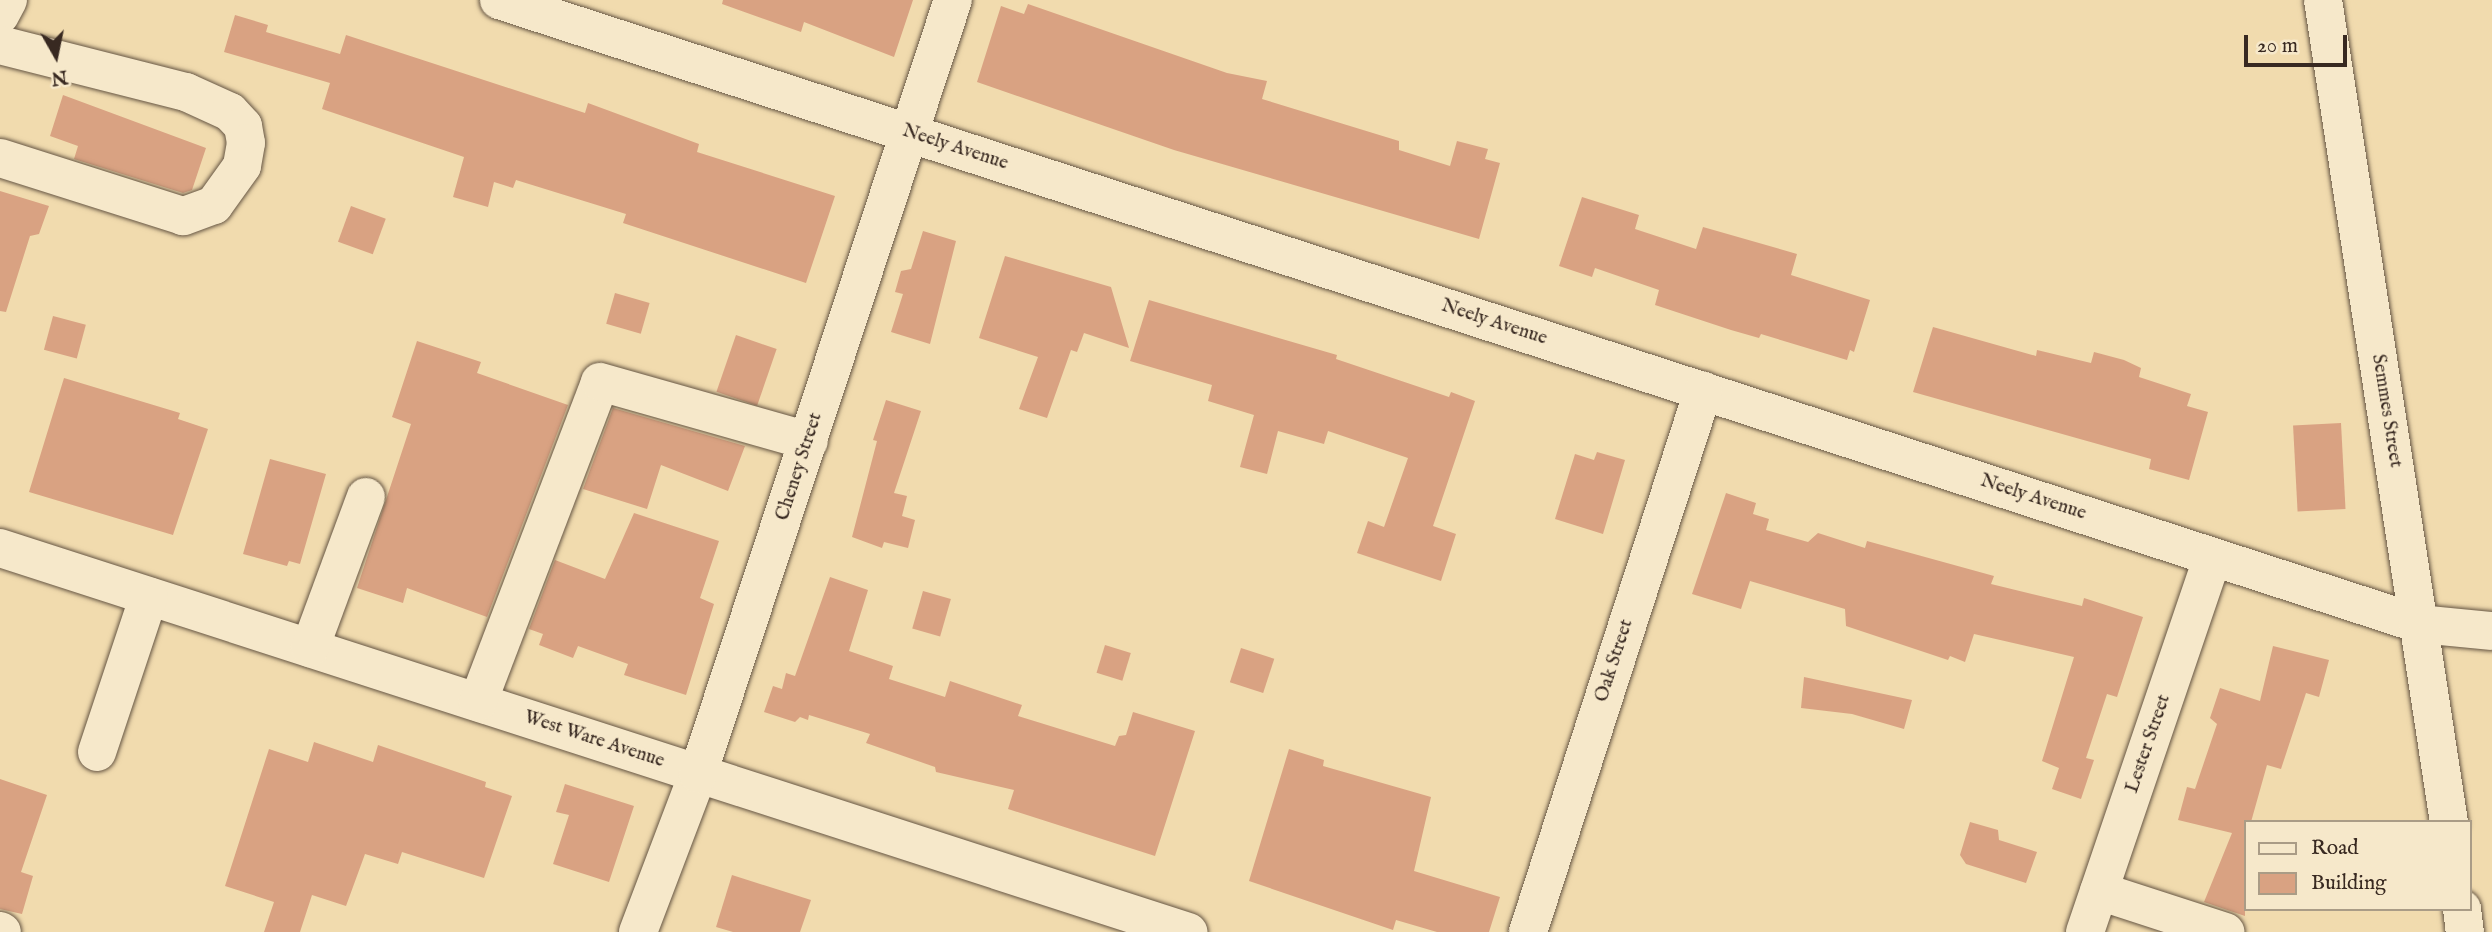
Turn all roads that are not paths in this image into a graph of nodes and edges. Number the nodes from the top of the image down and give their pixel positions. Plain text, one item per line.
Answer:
1 (8, 0) edge
2 (499, 0) edge
3 (953, 0) edge
4 (2323, 0) edge
5 (0, 15) edge
6 (0, 46) edge
7 (911, 134) junction
8 (0, 158) edge
9 (1703, 391) junction
10 (809, 441) junction
11 (366, 497) dead end
12 (0, 548) edge
13 (2213, 557) junction
14 (149, 596) junction
15 (2419, 624) junction
16 (2492, 631) edge
17 (310, 648) junction
18 (478, 702) junction
19 (97, 752) dead end
20 (698, 774) junction
21 (2449, 820) edge
22 (2099, 891) junction
23 (2462, 911) edge
24 (638, 932) edge
25 (1188, 932) edge
26 (1528, 932) edge
27 (2085, 932) edge
28 (2225, 932) edge
29 (2465, 932) edge

1 - 5 street
2 - 7 street, Neely Avenue
3 - 7 street, Cheney Street
4 - 15 street, Semmes Street
6 - 8 street
7 - 9 street, Neely Avenue
7 - 10 street, Cheney Street
9 - 13 street, Neely Avenue
9 - 26 street, Oak Street
10 - 18 street
10 - 20 street, Cheney Street
11 - 17 street
12 - 14 street, West Ware Avenue
13 - 15 street, Neely Avenue
13 - 22 street, Lester Street
14 - 17 street, West Ware Avenue
14 - 19 street
15 - 16 street, Neely Avenue
15 - 21 street, Semmes Street
17 - 18 street, West Ware Avenue
18 - 20 street, West Ware Avenue
20 - 24 street, Cheney Street
20 - 25 street, West Ware Avenue
22 - 27 street, Lester Street
22 - 28 street
23 - 29 street

